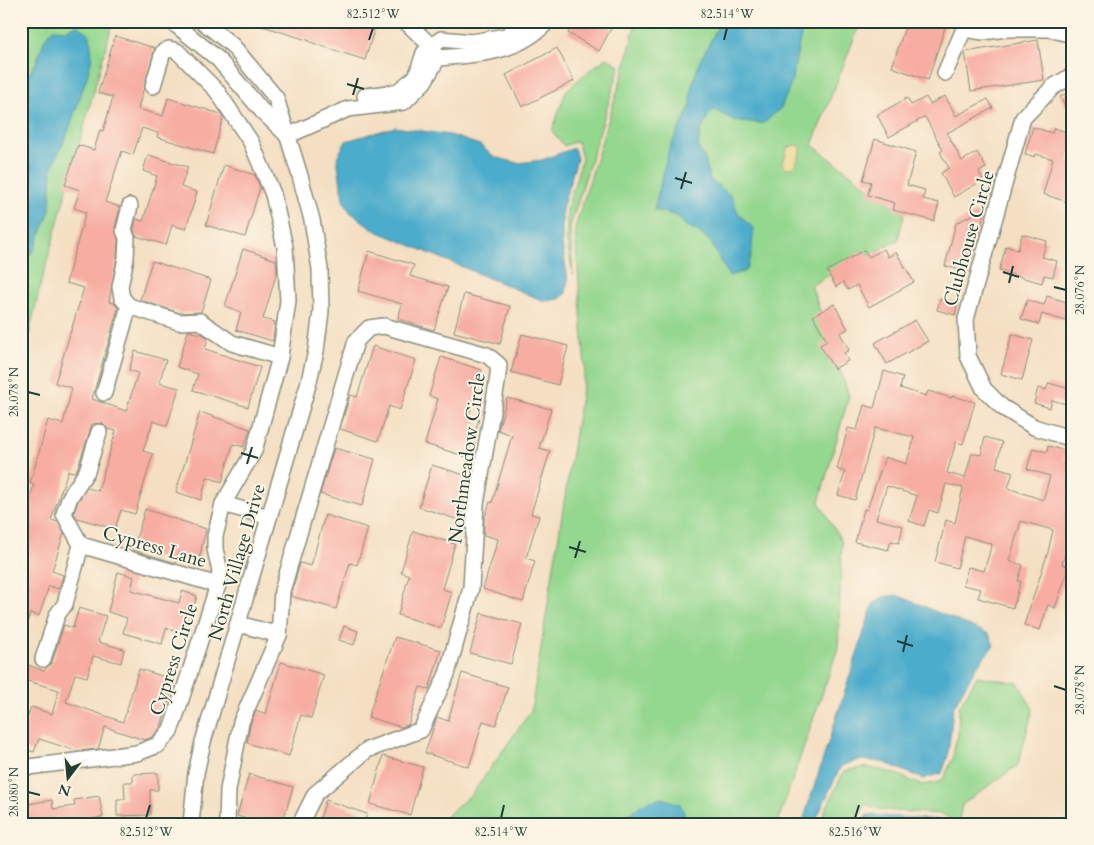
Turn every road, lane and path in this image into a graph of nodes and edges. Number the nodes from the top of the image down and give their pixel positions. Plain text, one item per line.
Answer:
1 (171, 21) edge
2 (202, 21) edge
3 (405, 21) edge
4 (527, 21) edge
5 (548, 21) edge
6 (965, 25) edge
7 (1073, 35) edge
8 (434, 52) junction
9 (945, 73) dead end
10 (1073, 75) edge
11 (153, 86) dead end
12 (287, 136) junction
13 (130, 206) dead end
14 (129, 306) junction
15 (280, 357) junction
16 (104, 393) dead end
17 (99, 432) dead end
18 (1073, 439) edge
19 (223, 504) junction
20 (270, 517) junction
21 (81, 545) junction
22 (218, 585) junction
23 (238, 624) junction
24 (279, 635) junction
25 (43, 659) dead end
26 (21, 768) edge
27 (191, 824) edge
28 (227, 824) edge
29 (300, 824) edge

1 - 12 street, North Village Drive
2 - 12 street, North Village Drive
3 - 8 street
4 - 8 street
5 - 8 street
6 - 7 street
6 - 9 street
8 - 12 street
10 - 18 street, Clubhouse Circle
11 - 15 street, Cypress Circle
12 - 20 street, North Village Drive
13 - 14 street
14 - 15 street
14 - 16 street
15 - 19 street, Cypress Circle
17 - 21 street
19 - 20 street
19 - 22 street, Cypress Circle
20 - 23 street, North Village Drive
21 - 22 street, Cypress Lane
21 - 25 street
22 - 26 street, Cypress Circle
23 - 24 street
23 - 27 street, North Village Drive
24 - 28 street, Northmeadow Circle
24 - 29 street, Northmeadow Circle

